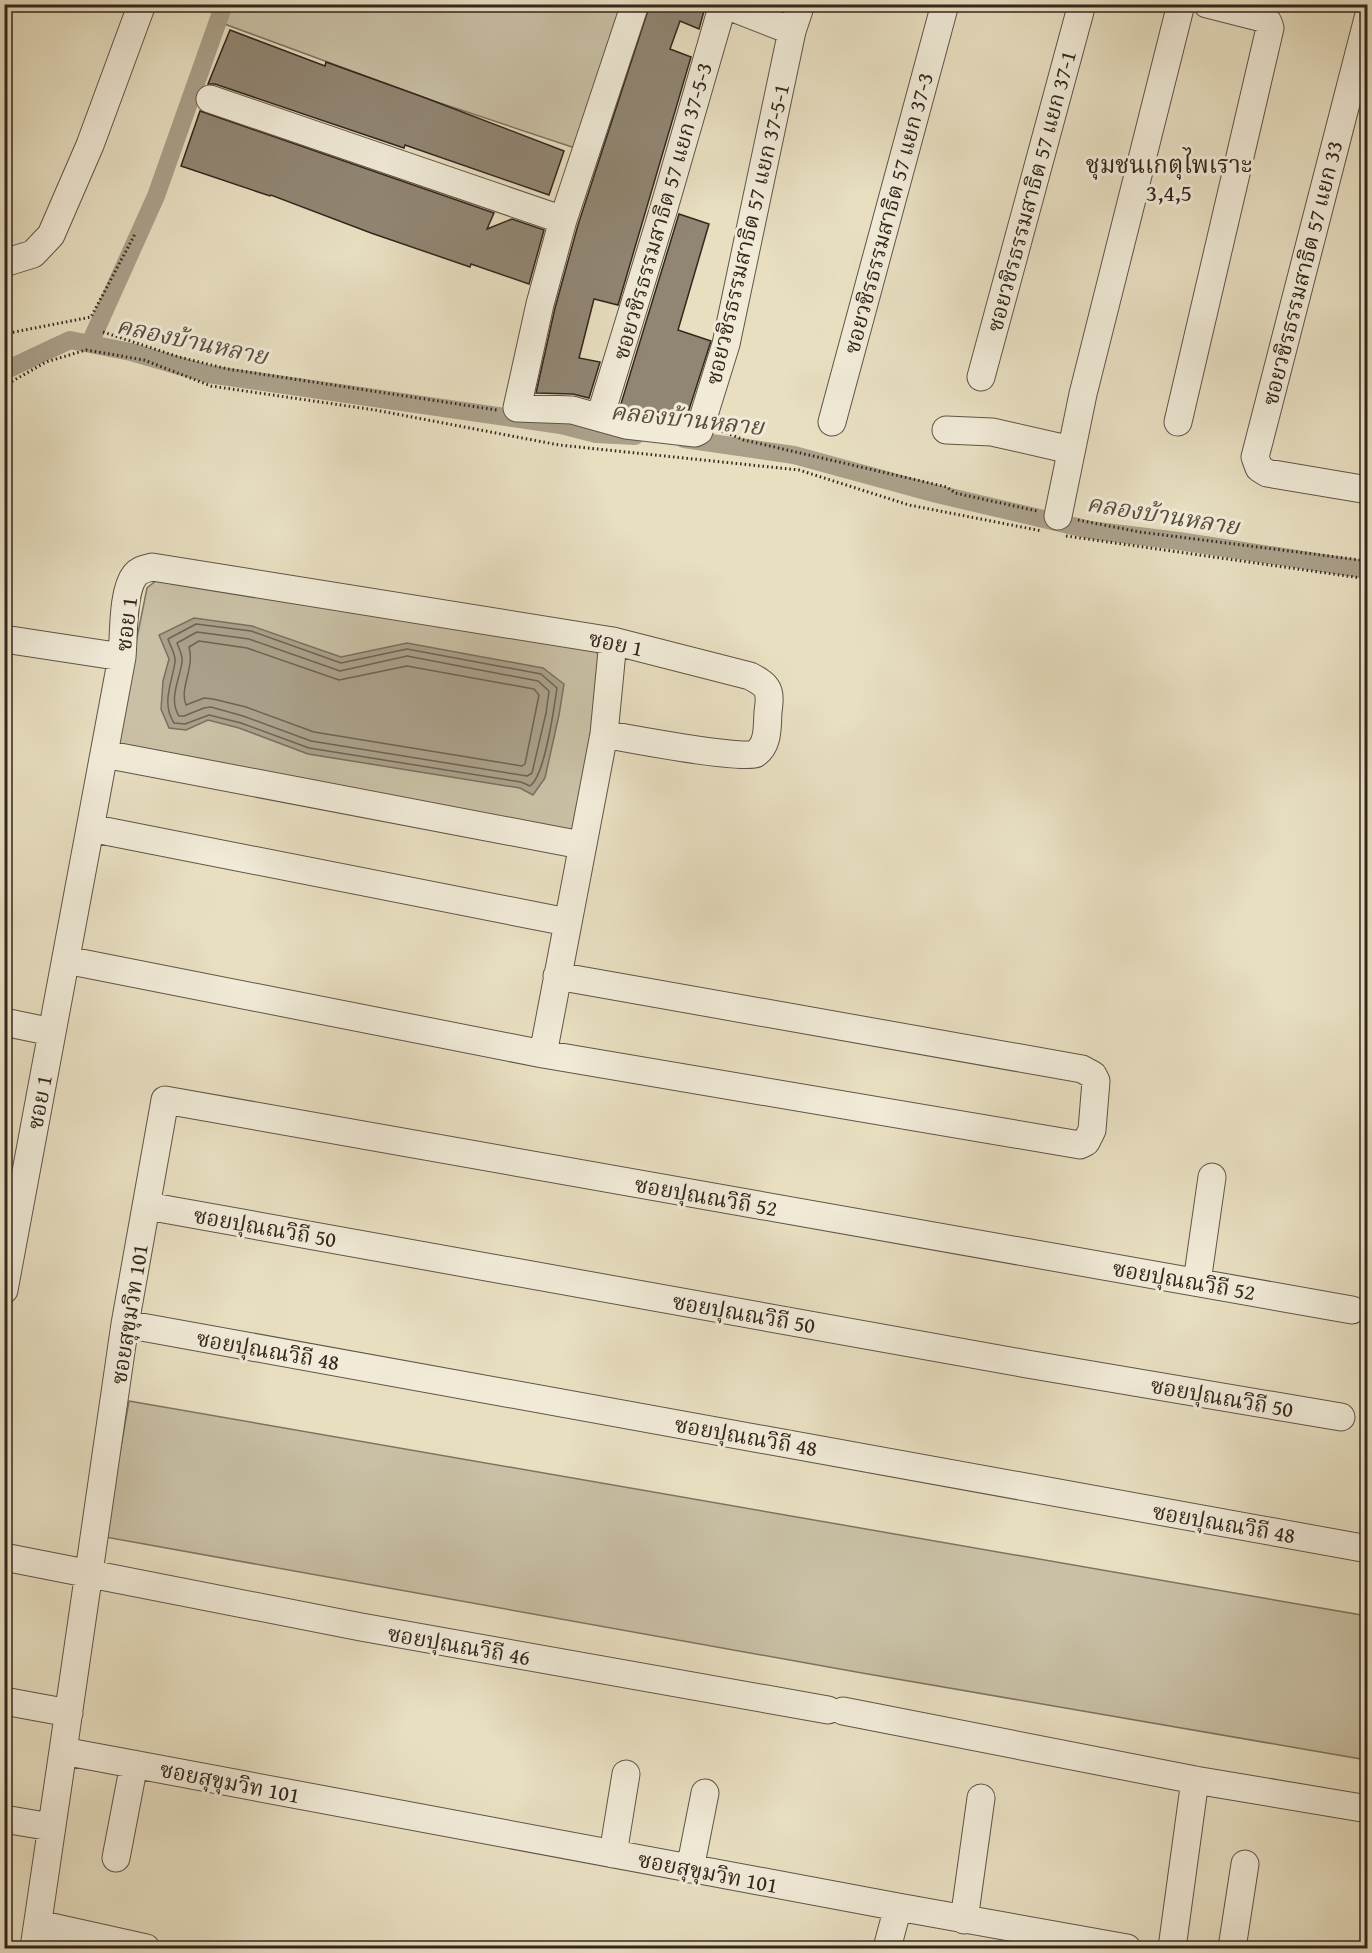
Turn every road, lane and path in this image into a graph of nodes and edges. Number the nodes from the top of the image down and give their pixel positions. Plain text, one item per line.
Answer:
1 (142, 4) edge
2 (635, 4) edge
3 (723, 4) edge
4 (801, 4) edge
5 (945, 4) edge
6 (1082, 4) edge
7 (1181, 4) edge
8 (1207, 4) edge
9 (1368, 18) edge
10 (792, 31) junction
11 (210, 99) dead end
12 (563, 220) junction
13 (135, 234) dead end
14 (4, 263) edge
15 (103, 332) dead end
16 (4, 334) edge
17 (981, 378) dead end
18 (4, 386) edge
19 (600, 417) junction
20 (512, 418) junction
21 (831, 422) dead end
22 (1178, 422) dead end
23 (720, 430) dead end
24 (946, 430) dead end
25 (506, 435) junction
26 (1071, 450) junction
27 (1368, 490) edge
28 (1054, 527) junction
29 (1368, 561) edge
30 (1368, 579) edge
31 (4, 639) edge
32 (614, 641) junction
33 (122, 657) junction
34 (604, 734) junction
35 (104, 754) junction
36 (90, 828) junction
37 (581, 845) junction
38 (567, 922) junction
39 (66, 960) junction
40 (557, 975) junction
41 (4, 1022) edge
42 (52, 1032) junction
43 (543, 1054) junction
44 (1212, 1177) dead end
45 (147, 1206) junction
46 (1197, 1282) junction
47 (4, 1290) edge
48 (1352, 1310) dead end
49 (125, 1324) junction
50 (1341, 1417) dead end
51 (1368, 1549) edge
52 (4, 1557) edge
53 (90, 1573) junction
54 (4, 1701) edge
55 (69, 1713) junction
56 (63, 1751) junction
57 (134, 1764) junction
58 (626, 1774) dead end
59 (1195, 1780) junction
60 (705, 1793) dead end
61 (981, 1798) dead end
62 (1368, 1809) edge
63 (4, 1819) edge
64 (51, 1827) junction
65 (613, 1854) junction
66 (116, 1858) dead end
67 (1245, 1864) dead end
68 (690, 1869) junction
69 (898, 1907) junction
70 (964, 1920) junction
71 (49, 1938) edge
72 (146, 1948) edge
73 (887, 1948) edge
74 (1127, 1948) edge
75 (1172, 1948) edge
76 (1232, 1948) edge

1 - 14 street
2 - 12 street
3 - 10 street
3 - 19 street, ซอยวชิรธรรมสาธิต 57 แยก 37-5-3
4 - 10 street
5 - 21 street, ซอยวชิรธรรมสาธิต 57 แยก 37-3
6 - 17 street, ซอยวชิรธรรมสาธิต 57 แยก 37-1
7 - 26 street
8 - 22 street
9 - 27 street, ซอยวชิรธรรมสาธิต 57 แยก 33
10 - 19 street, ซอยวชิรธรรมสาธิต 57 แยก 37-5-1
11 - 12 street
12 - 20 street
13 - 16 path
15 - 20 path
18 - 25 path
19 - 20 street, ซอยวชิรธรรมสาธิต 57 แยก 37-5-1
20 - 25 path
23 - 28 path
24 - 26 street
25 - 28 path
26 - 28 street
28 - 29 path
28 - 30 path
31 - 33 street
32 - 33 street, ซอย 1
32 - 34 street
32 - 34 street, ซอย 1
33 - 35 street, ซอย 1
34 - 37 street
35 - 36 street, ซอย 1
35 - 37 street
36 - 38 street
36 - 39 street, ซอย 1
37 - 38 street
38 - 40 street
39 - 42 street, ซอย 1
39 - 43 street
40 - 43 street
40 - 43 street
41 - 42 street
42 - 47 street, ซอย 1
44 - 46 street
45 - 46 street, ซอยปุณณวิถี 52
45 - 49 street, ซอยสุขุมวิท 101
45 - 50 street, ซอยปุณณวิถี 50
46 - 48 street, ซอยปุณณวิถี 52
49 - 51 street, ซอยปุณณวิถี 48
49 - 53 street, ซอยสุขุมวิท 101
52 - 53 street, ซอยปุณณวิถี 46
53 - 55 street, ซอยสุขุมวิท 101
53 - 59 street, ซอยปุณณวิถี 46
54 - 55 street
55 - 56 street, ซอยสุขุมวิท 101
56 - 57 street, ซอยสุขุมวิท 101
56 - 64 street
57 - 65 street, ซอยสุขุมวิท 101
57 - 66 street
58 - 65 street
59 - 62 street, ซอยปุณณวิถี 46
59 - 75 street
60 - 68 street
61 - 70 street
63 - 64 street
64 - 71 street
65 - 68 street, ซอยสุขุมวิท 101
67 - 76 street
68 - 69 street, ซอยสุขุมวิท 101
69 - 70 street, ซอยสุขุมวิท 101
69 - 73 street
70 - 74 street, ซอยสุขุมวิท 101
71 - 72 street

